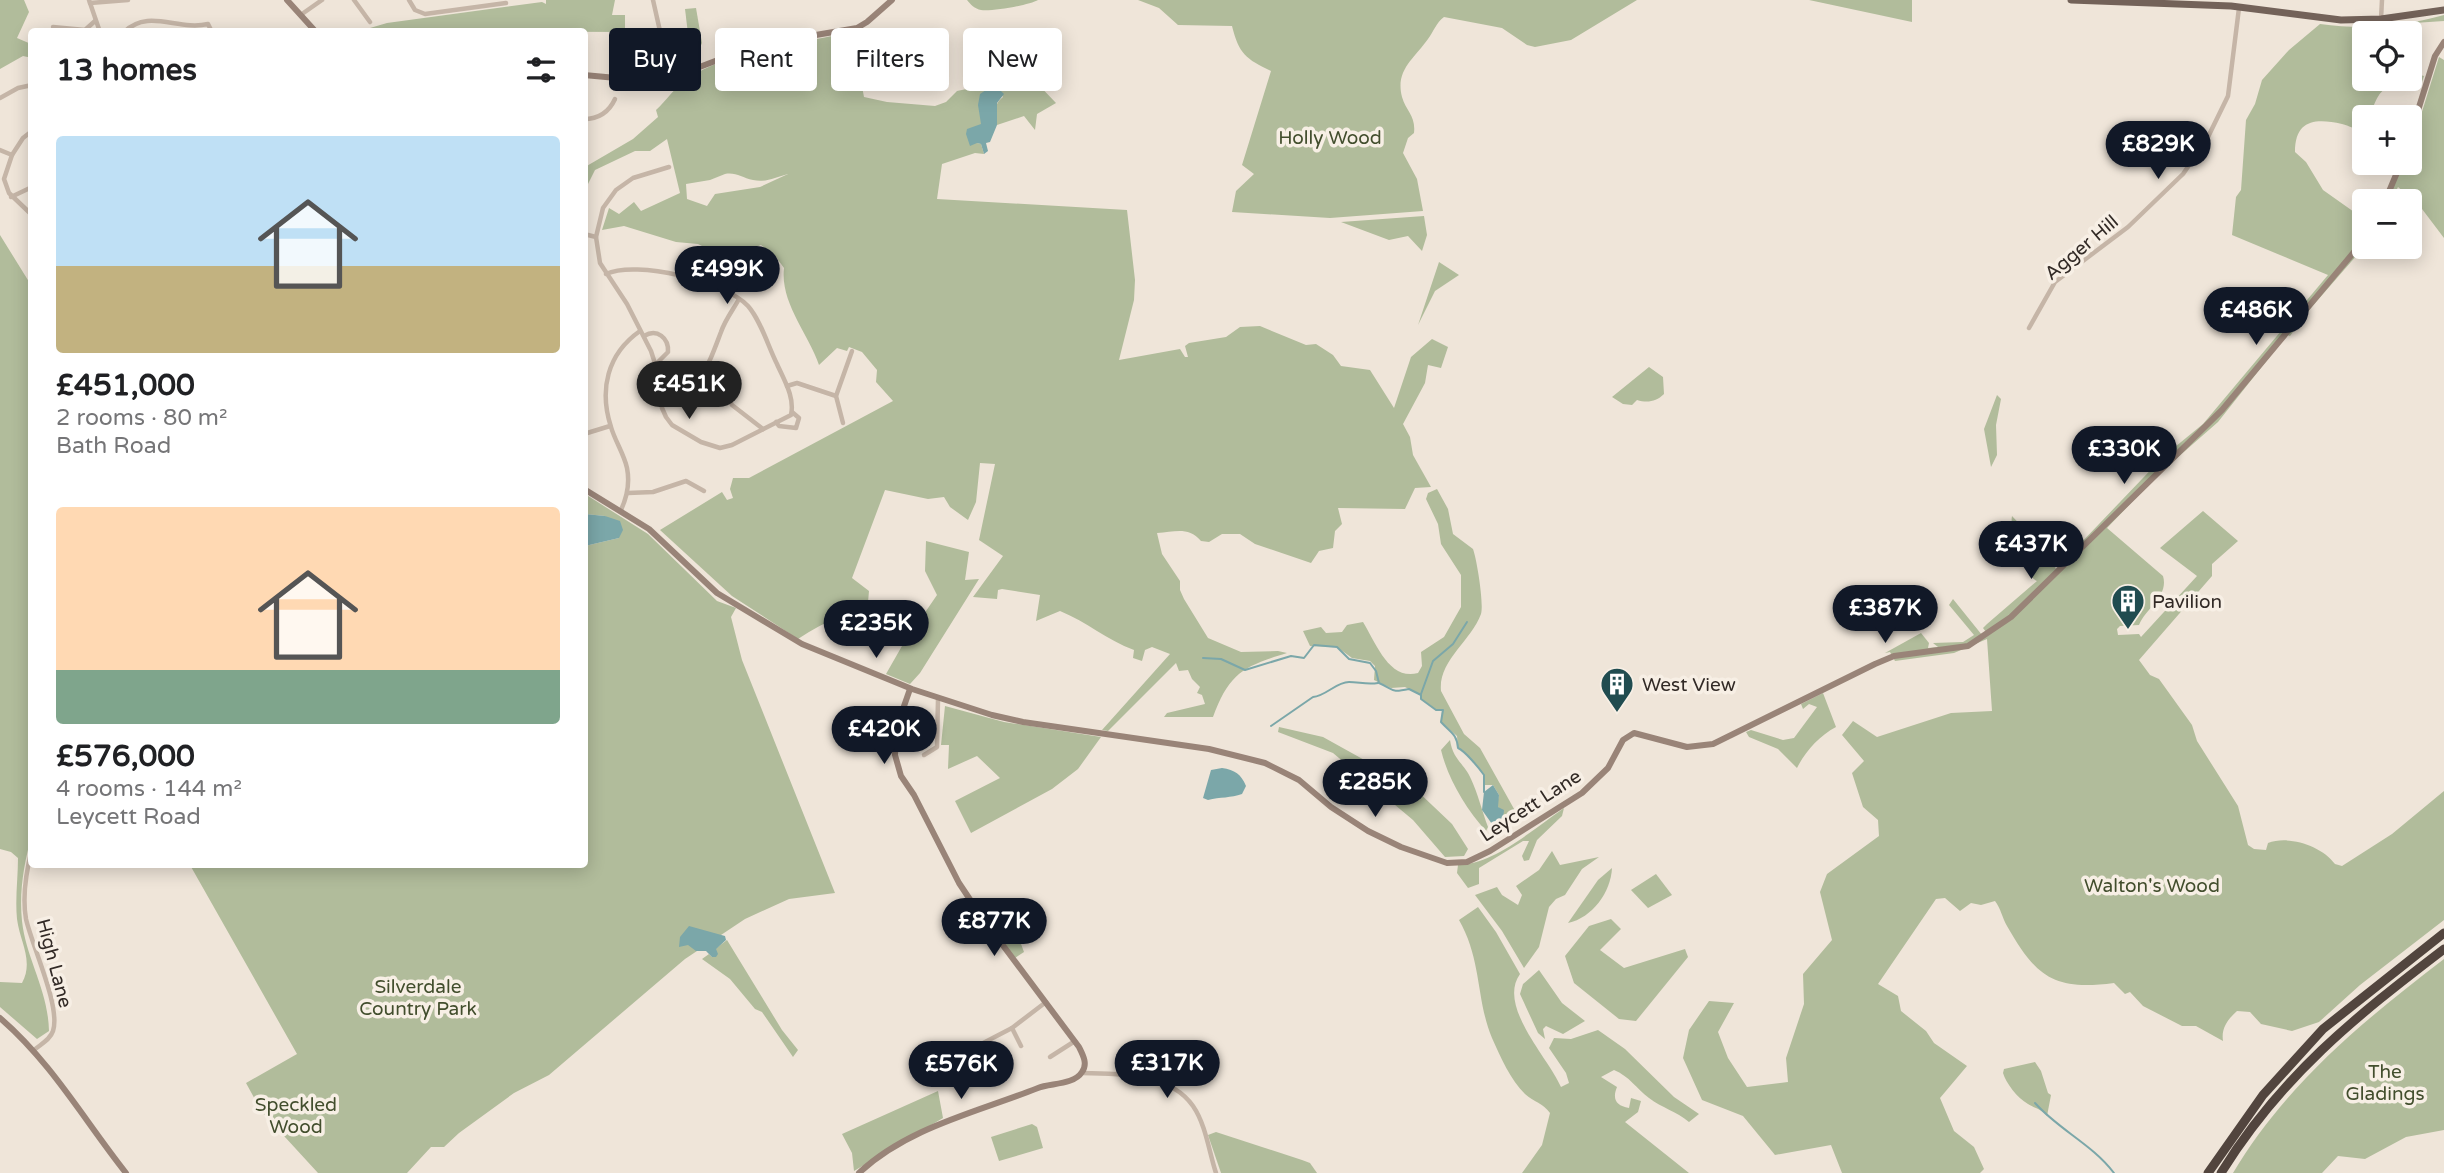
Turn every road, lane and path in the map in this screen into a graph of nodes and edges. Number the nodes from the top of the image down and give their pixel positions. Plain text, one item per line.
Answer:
1 (128, 0) edge
2 (287, 0) edge
3 (322, 0) edge
4 (354, 0) edge
5 (409, 0) edge
6 (653, 0) edge
7 (892, 0) edge
8 (2071, 0) edge
9 (2382, 0) edge
10 (89, 2) edge
11 (502, 3) edge
12 (2233, 4) edge
13 (2444, 10) edge
14 (302, 14) junction
15 (2381, 19) junction
16 (95, 21) junction
17 (370, 22) dead end
18 (53, 27) dead end
19 (64, 28) edge
20 (87, 28) edge
21 (98, 28) edge
22 (130, 28) edge
23 (210, 28) edge
24 (313, 28) edge
25 (659, 28) edge
26 (2444, 42) edge
27 (701, 68) edge
28 (588, 75) edge
29 (609, 77) edge
30 (28, 86) edge
31 (0, 98) edge
32 (615, 99) dead end
33 (2419, 105) edge
34 (588, 118) edge
35 (28, 134) edge
36 (0, 150) edge
37 (12, 155) junction
38 (669, 167) dead end
39 (28, 189) edge
40 (11, 197) junction
41 (28, 210) edge
42 (588, 235) edge
43 (596, 237) junction
44 (2352, 254) edge
45 (717, 255) dead end
46 (606, 274) junction
47 (716, 288) junction
48 (739, 299) junction
49 (2029, 328) dead end
50 (642, 334) junction
51 (852, 351) dead end
52 (655, 364) junction
53 (708, 368) junction
54 (786, 386) junction
55 (662, 396) junction
56 (836, 396) junction
57 (791, 413) junction
58 (776, 422) junction
59 (843, 423) dead end
60 (610, 426) junction
61 (763, 429) junction
62 (588, 433) edge
63 (588, 491) edge
64 (704, 491) dead end
65 (628, 493) junction
66 (621, 510) junction
67 (911, 689) junction
68 (938, 699) junction
69 (924, 755) dead end
70 (29, 868) edge
71 (2444, 933) edge
72 (2444, 949) edge
73 (1046, 1002) junction
74 (0, 1018) edge
75 (1012, 1028) junction
76 (1075, 1041) junction
77 (1021, 1046) dead end
78 (34, 1050) junction
79 (964, 1053) dead end
80 (1050, 1057) dead end
81 (1079, 1075) junction
82 (126, 1173) edge
83 (859, 1173) edge
84 (1216, 1173) edge
85 (2208, 1173) edge
86 (2221, 1173) edge

1 - 10 street
2 - 14 street
3 - 14 street
4 - 17 street
5 - 11 street
6 - 25 street
7 - 27 street
8 - 12 main road
9 - 15 street
10 - 16 street
12 - 15 main road
12 - 49 street, Agger Hill
13 - 15 main road
14 - 24 street
16 - 20 street
16 - 21 street
18 - 19 street
22 - 23 street
26 - 33 street
28 - 29 street
30 - 31 street
32 - 34 street
35 - 37 street
36 - 37 street
37 - 40 street
38 - 43 street
39 - 40 street
40 - 41 street
42 - 43 street
43 - 46 street
44 - 68 street, Leycett Lane
45 - 47 street
46 - 47 street
46 - 50 street
47 - 48 street
48 - 53 street
48 - 54 street
50 - 52 street
50 - 52 street
50 - 60 street
51 - 56 street
52 - 55 street
53 - 55 street
53 - 61 street
54 - 56 street
54 - 57 street
55 - 61 street
56 - 59 street
57 - 58 street
57 - 58 street
58 - 61 street
60 - 62 street
60 - 65 street
63 - 66 street, Leycett Lane
64 - 65 street
65 - 66 street
66 - 67 street, Leycett Lane
67 - 68 street, Leycett Lane
67 - 73 street
68 - 69 street
70 - 78 street, High Lane
71 - 85 highway
72 - 86 highway
73 - 75 street
73 - 76 street
74 - 78 street
75 - 77 street
75 - 79 street
76 - 80 street
76 - 81 street
78 - 82 street
81 - 83 street
81 - 84 street

